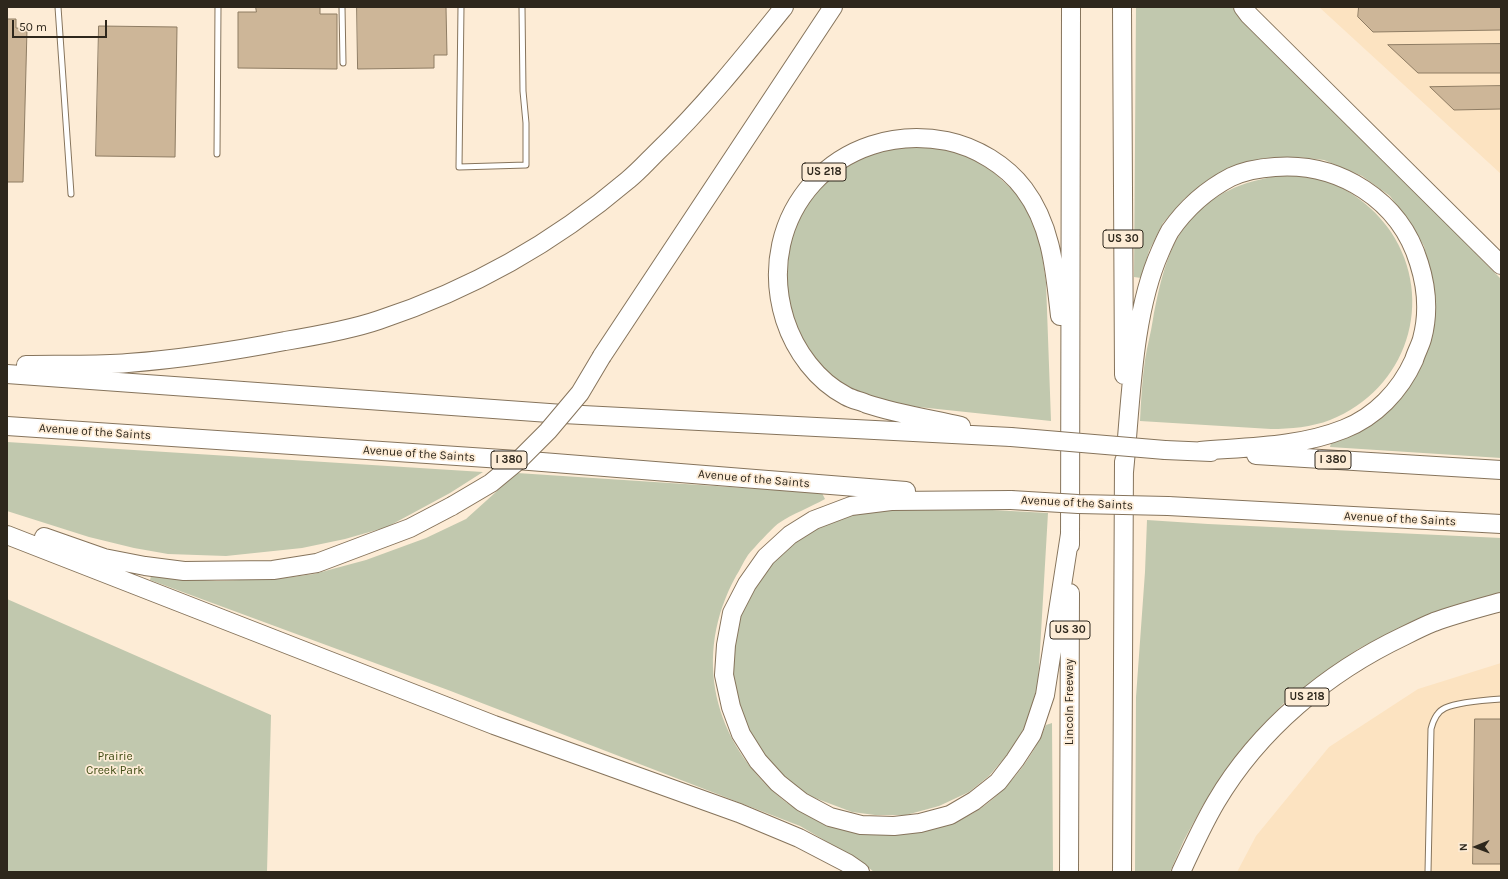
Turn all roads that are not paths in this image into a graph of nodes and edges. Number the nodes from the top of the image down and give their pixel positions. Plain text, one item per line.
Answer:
1 (58, 7) edge
2 (218, 7) edge
3 (342, 7) edge
4 (461, 7) edge
5 (522, 7) edge
6 (784, 7) edge
7 (833, 7) edge
8 (1070, 7) edge
9 (1122, 7) edge
10 (1243, 7) edge
11 (343, 63) dead end
12 (217, 154) dead end
13 (71, 194) dead end
14 (1501, 265) edge
15 (7, 366) edge
16 (7, 374) edge
17 (1070, 388) junction
18 (7, 426) edge
19 (1011, 438) junction
20 (1200, 452) junction
21 (1501, 470) edge
22 (1124, 472) junction
23 (1011, 500) junction
24 (7, 524) edge
25 (1501, 524) edge
26 (1070, 534) junction
27 (7, 535) edge
28 (1501, 602) edge
29 (1501, 698) edge
30 (860, 872) edge
31 (1069, 872) edge
32 (1122, 872) edge
33 (1181, 872) edge
34 (1428, 872) edge

1 - 13 lane
2 - 12 lane
3 - 11 lane
4 - 5 lane
6 - 15 highway
7 - 24 highway, bridge
8 - 17 highway, US 30
9 - 22 highway, US 30
10 - 14 highway
16 - 19 highway, I 380
17 - 19 highway, US 218
17 - 26 highway, Lincoln Freeway / US 30
18 - 23 highway, Avenue of the Saints / I 380
19 - 20 highway, I 380, bridge
20 - 21 highway, I 380
20 - 22 highway
22 - 32 highway, US 30
23 - 25 highway, Avenue of the Saints / I 380, bridge
23 - 26 highway
26 - 31 highway, Lincoln Freeway / US 30
27 - 30 highway
28 - 33 highway, US 218
29 - 34 lane

